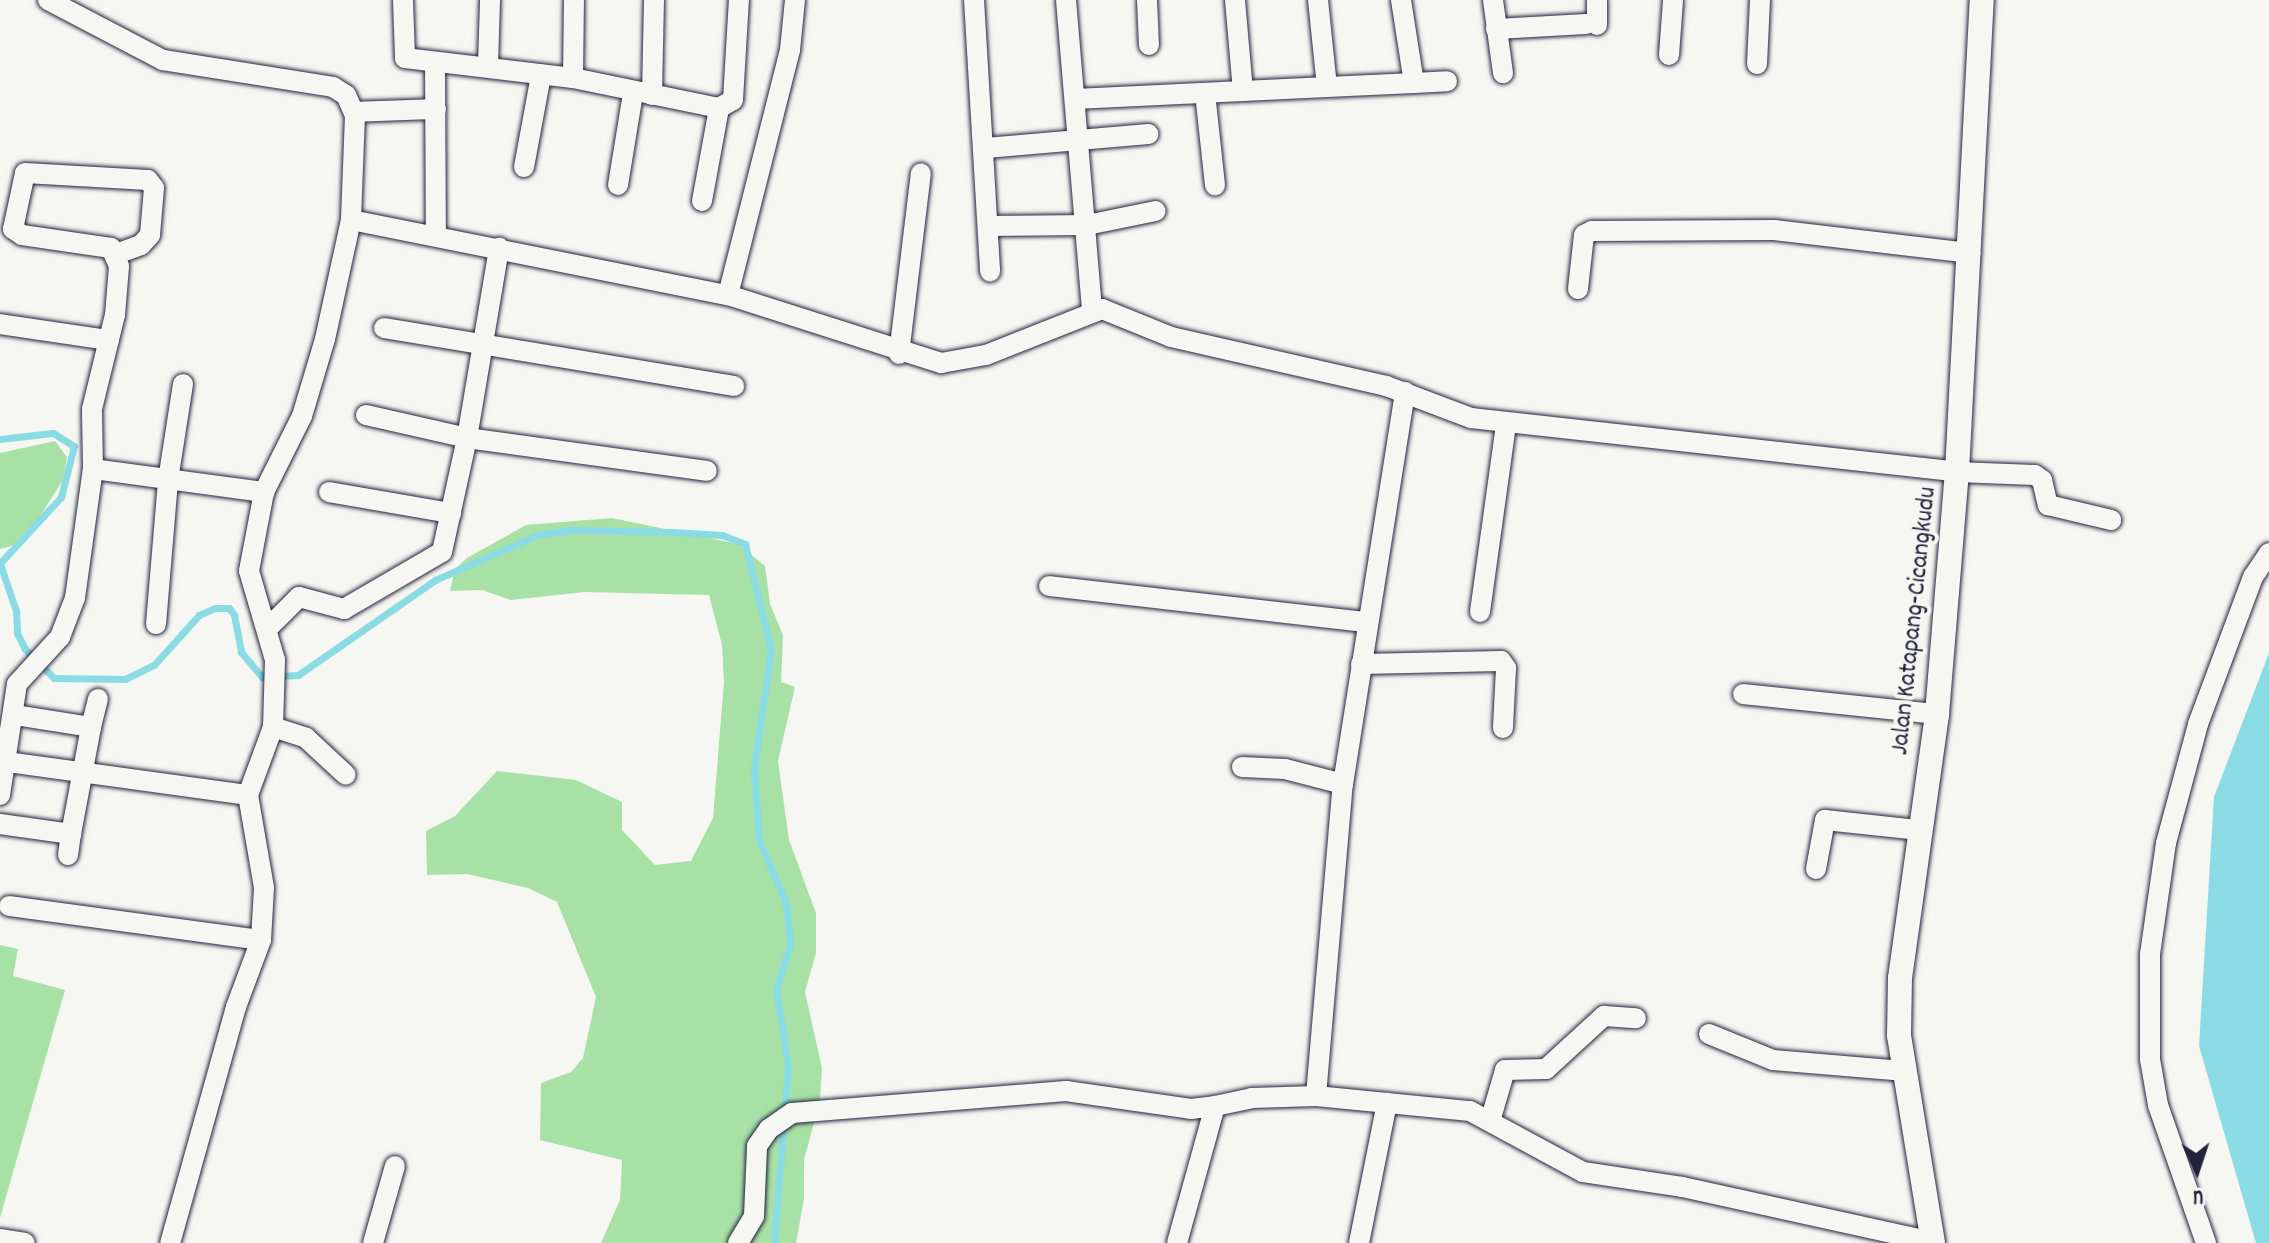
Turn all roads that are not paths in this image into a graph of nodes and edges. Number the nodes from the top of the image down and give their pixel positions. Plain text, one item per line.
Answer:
1 (48, 0) edge
2 (403, 0) edge
3 (490, 0) edge
4 (574, 0) edge
5 (654, 0) edge
6 (739, 0) edge
7 (795, 0) edge
8 (974, 0) edge
9 (1066, 0) edge
10 (1147, 0) edge
11 (1235, 0) edge
12 (1318, 0) edge
13 (1401, 0) edge
14 (1493, 0) edge
15 (1597, 0) edge
16 (1673, 0) edge
17 (1760, 0) edge
18 (1982, 0) edge
19 (1496, 29) junction
20 (1149, 45) dead end
21 (1669, 55) dead end
22 (435, 62) junction
23 (1757, 64) dead end
24 (488, 65) junction
25 (1503, 73) dead end
26 (541, 75) junction
27 (573, 78) junction
28 (1447, 81) dead end
29 (1414, 83) junction
30 (1327, 87) junction
31 (1243, 91) junction
32 (1205, 93) junction
33 (642, 94) junction
34 (1075, 99) junction
35 (719, 108) junction
36 (436, 109) junction
37 (354, 112) junction
38 (1148, 134) dead end
39 (1079, 141) junction
40 (986, 148) junction
41 (524, 167) dead end
42 (921, 173) dead end
43 (618, 185) dead end
44 (1215, 185) dead end
45 (702, 201) dead end
46 (1156, 211) dead end
47 (351, 220) junction
48 (1087, 225) junction
49 (988, 226) junction
50 (436, 235) junction
51 (499, 248) junction
52 (1971, 253) junction
53 (116, 254) junction
54 (990, 272) dead end
55 (1578, 289) dead end
56 (728, 295) junction
57 (1092, 309) junction
58 (0, 324) edge
59 (384, 328) dead end
60 (109, 340) junction
61 (482, 343) junction
62 (899, 354) junction
63 (183, 384) dead end
64 (734, 386) dead end
65 (1405, 392) junction
66 (366, 415) dead end
67 (1506, 425) junction
68 (467, 438) junction
69 (93, 469) junction
70 (707, 471) dead end
71 (1957, 472) junction
72 (168, 480) junction
73 (264, 492) junction
74 (329, 492) dead end
75 (451, 513) junction
76 (2111, 520) dead end
77 (2269, 553) edge
78 (1049, 586) dead end
79 (1480, 612) dead end
80 (1366, 622) junction
81 (156, 624) dead end
82 (268, 628) junction
83 (1361, 664) junction
84 (15, 678) edge
85 (1743, 694) dead end
86 (98, 699) dead end
87 (1937, 714) junction
88 (15, 715) junction
89 (91, 727) junction
90 (273, 727) junction
91 (1503, 728) dead end
92 (3, 761) edge
93 (1242, 767) dead end
94 (84, 775) junction
95 (346, 775) dead end
96 (1343, 784) junction
97 (0, 795) edge
98 (248, 795) junction
99 (0, 824) edge
100 (1919, 830) junction
101 (71, 834) junction
102 (68, 855) dead end
103 (1816, 869) dead end
104 (9, 906) dead end
105 (261, 940) junction
106 (1636, 1018) dead end
107 (1709, 1034) dead end
108 (1903, 1071) junction
109 (1316, 1096) junction
110 (1387, 1103) junction
111 (1215, 1106) junction
112 (1491, 1118) junction
113 (395, 1166) dead end
114 (0, 1239) edge
115 (25, 1243) edge
116 (170, 1243) edge
117 (373, 1243) edge
118 (738, 1243) edge
119 (1177, 1243) edge
120 (1359, 1243) edge
121 (1933, 1243) edge
122 (2206, 1243) edge

1 - 37 street
2 - 22 street
3 - 24 street
4 - 27 street
5 - 33 street
6 - 35 street
7 - 56 street
8 - 40 street
9 - 34 street
10 - 20 street
11 - 31 street
12 - 30 street
13 - 29 street
14 - 19 street
15 - 19 street
16 - 21 street
17 - 23 street
18 - 52 street, Jalan Katapang-Cicangkudu
19 - 25 street
22 - 24 street
22 - 36 street
24 - 26 street
26 - 27 street
26 - 41 street
27 - 33 street
28 - 29 street
29 - 30 street
30 - 31 street
31 - 32 street
32 - 34 street
32 - 44 street
33 - 35 street
33 - 43 street
34 - 39 street
35 - 45 street
36 - 37 street
36 - 50 street
37 - 47 street
38 - 39 street
39 - 40 street
39 - 48 street
40 - 49 street
42 - 62 street
46 - 48 street
47 - 50 street
47 - 73 street
48 - 49 street
48 - 57 street
49 - 54 street
50 - 51 street
51 - 56 street
51 - 61 street
52 - 55 street
52 - 71 street, Jalan Katapang-Cicangkudu
53 - 53 street
53 - 60 street
56 - 62 street
57 - 62 street
57 - 65 street
58 - 60 street
59 - 61 street
60 - 69 street
61 - 64 street
61 - 68 street
63 - 72 street
65 - 67 street
65 - 80 street
66 - 68 street
67 - 71 street
67 - 79 street
68 - 70 street
68 - 75 street
69 - 72 street
69 - 84 street
71 - 76 street
71 - 87 street, Jalan Katapang-Cicangkudu
72 - 73 street
72 - 81 street
73 - 82 street
74 - 75 street
75 - 82 street
77 - 122 street
78 - 80 street
80 - 83 street
82 - 90 street
83 - 91 street
83 - 96 street
84 - 88 street
85 - 87 street
86 - 89 street
87 - 100 street, Jalan Katapang-Cicangkudu
88 - 89 street
88 - 92 street
89 - 94 street
90 - 95 street
90 - 98 street
92 - 94 street
92 - 97 street
93 - 96 street
94 - 98 street
94 - 101 street
96 - 109 street
98 - 105 street
99 - 101 street
100 - 103 street
100 - 108 street, Jalan Katapang-Cicangkudu
101 - 102 street
104 - 105 street
105 - 116 street
106 - 112 street
107 - 108 street
108 - 121 street, Jalan Katapang-Cicangkudu
109 - 110 street
109 - 111 street
110 - 112 street
110 - 120 street
111 - 118 street
111 - 119 street
112 - 121 street
113 - 117 street
114 - 115 street

